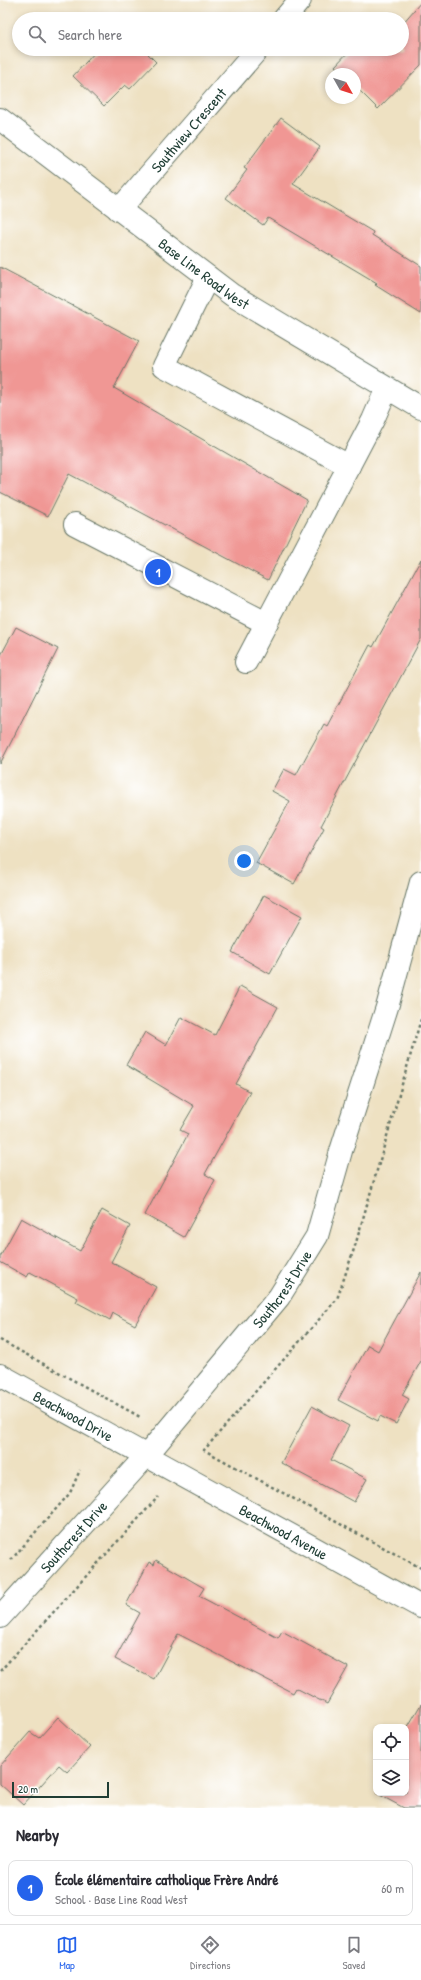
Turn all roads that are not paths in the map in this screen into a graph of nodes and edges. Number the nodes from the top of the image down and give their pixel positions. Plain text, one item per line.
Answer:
1 (300, 0) edge
2 (290, 12) edge
3 (252, 56) edge
4 (2, 126) edge
5 (119, 210) junction
6 (208, 277) junction
7 (387, 388) junction
8 (421, 408) edge
9 (349, 466) junction
10 (75, 524) dead end
11 (266, 623) junction
12 (246, 662) dead end
13 (421, 882) edge
14 (0, 1375) edge
15 (147, 1455) junction
16 (421, 1607) edge
17 (0, 1617) edge

1 - 2 street
3 - 5 street, Southview Crescent
4 - 5 street, Base Line Road West
5 - 6 street, Base Line Road West
6 - 7 street, Base Line Road West
6 - 9 street
7 - 8 street, Base Line Road West
7 - 9 street
9 - 11 street
10 - 11 street
11 - 12 street
13 - 15 street, Southcrest Drive
14 - 15 street, Beachwood Drive
15 - 16 street, Beachwood Avenue
15 - 17 street, Southcrest Drive

